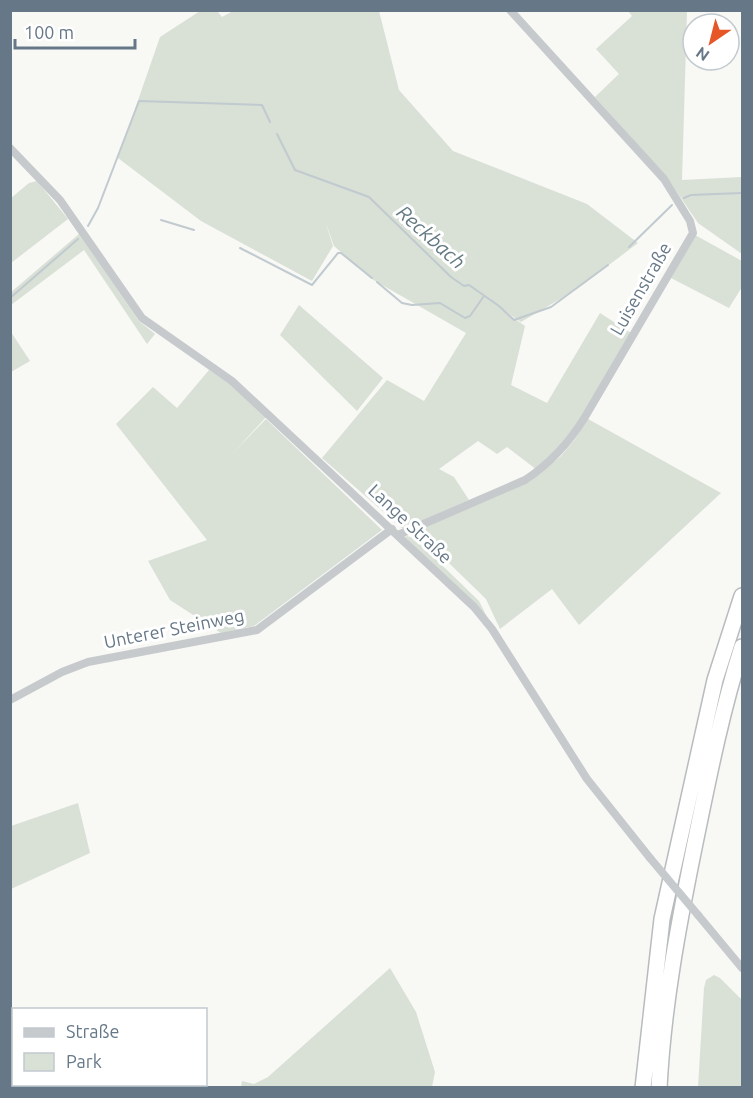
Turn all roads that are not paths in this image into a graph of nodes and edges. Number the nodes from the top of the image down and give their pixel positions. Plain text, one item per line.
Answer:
1 (510, 10) edge
2 (10, 148) edge
3 (395, 532) junction
4 (742, 596) edge
5 (742, 648) edge
6 (10, 699) edge
7 (742, 968) edge
8 (643, 1088) edge
9 (659, 1088) edge

1 - 3 street, Luisenstraße
2 - 3 street, Lange Straße
3 - 6 street, Unterer Steinweg
3 - 7 street, Lange Straße, bridge
4 - 8 highway
5 - 9 highway

